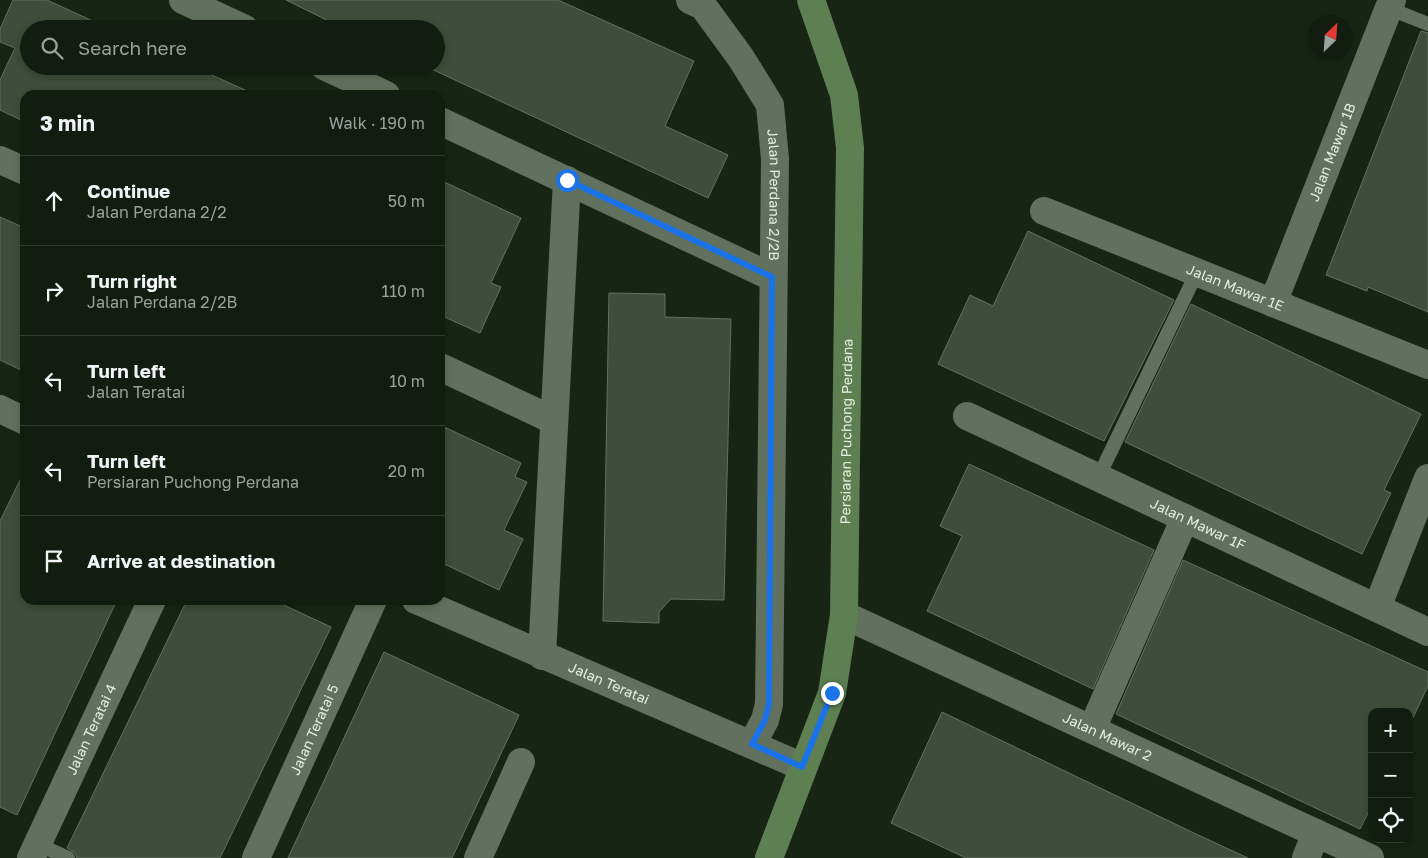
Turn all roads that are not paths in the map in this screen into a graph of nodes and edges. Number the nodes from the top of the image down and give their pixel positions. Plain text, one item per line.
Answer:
1 (690, 0) edge
2 (812, 0) edge
3 (199, 3) edge
4 (1390, 4) edge
5 (229, 20) edge
6 (1428, 24) edge
7 (343, 75) edge
8 (375, 90) edge
9 (445, 123) edge
10 (0, 160) edge
11 (20, 169) edge
12 (567, 180) junction
13 (1044, 211) dead end
14 (1197, 272) junction
15 (772, 277) junction
16 (1273, 303) junction
17 (1428, 366) edge
18 (445, 369) edge
19 (967, 416) dead end
20 (553, 420) junction
21 (1098, 478) junction
22 (1428, 478) edge
23 (1185, 518) junction
24 (150, 605) edge
25 (371, 605) edge
26 (427, 605) edge
27 (1377, 608) junction
28 (844, 615) junction
29 (1428, 632) edge
30 (542, 656) junction
31 (1092, 730) junction
32 (752, 744) junction
33 (521, 762) dead end
34 (802, 767) junction
35 (1316, 833) junction
36 (34, 851) edge
37 (68, 858) edge
38 (256, 858) edge
39 (478, 858) edge
40 (769, 858) edge
41 (1306, 858) edge
42 (1370, 858) edge

1 - 15 street, Jalan Perdana 2/2B
2 - 28 street, Persiaran Puchong Perdana
3 - 5 street
4 - 6 lane
4 - 16 street, Jalan Mawar 1B
7 - 8 street
9 - 12 street
10 - 11 street
12 - 15 street
12 - 20 street
13 - 14 street, Jalan Mawar 1E
14 - 16 street, Jalan Mawar 1E
14 - 21 lane
15 - 32 street, Jalan Perdana 2/2B
16 - 17 street, Jalan Mawar 1E
18 - 20 street
19 - 21 street, Jalan Mawar 1F
20 - 30 street
21 - 23 street, Jalan Mawar 1F
22 - 27 street
23 - 27 street, Jalan Mawar 1F
23 - 31 street
24 - 36 street, Jalan Teratai 4
25 - 38 street, Jalan Teratai 5
26 - 30 street, Jalan Teratai
27 - 29 street, Jalan Mawar 1F
28 - 31 street, Jalan Mawar 2
28 - 34 street, Persiaran Puchong Perdana
30 - 32 street, Jalan Teratai
31 - 35 street, Jalan Mawar 2
32 - 34 street, Jalan Teratai
33 - 39 street
34 - 40 street, Persiaran Puchong Perdana
35 - 41 street
35 - 42 street, Jalan Mawar 2
36 - 37 lane

